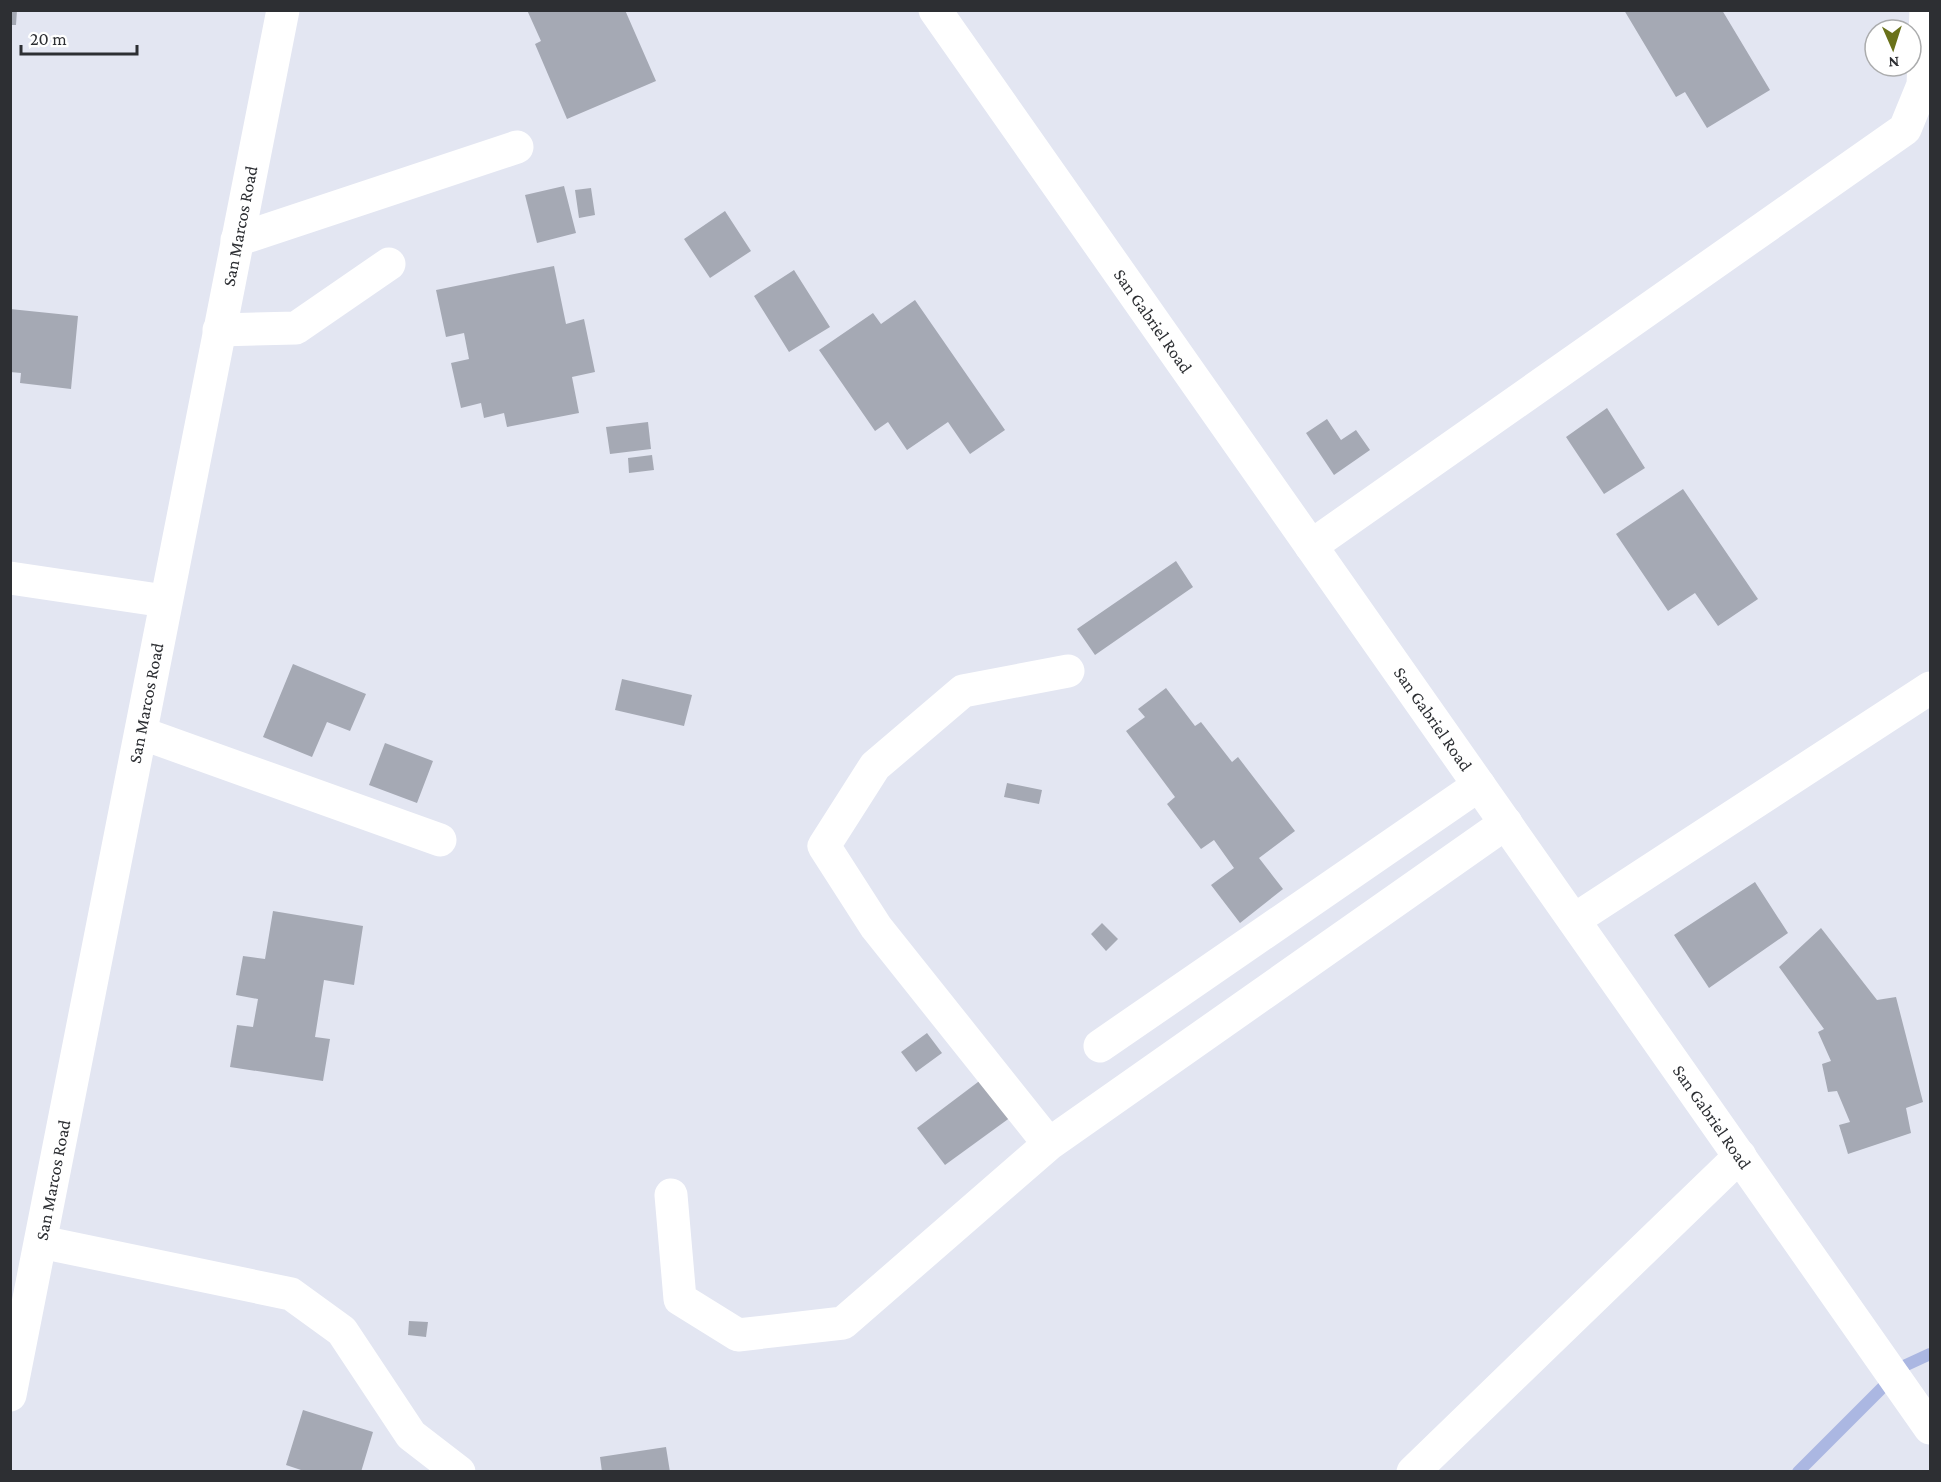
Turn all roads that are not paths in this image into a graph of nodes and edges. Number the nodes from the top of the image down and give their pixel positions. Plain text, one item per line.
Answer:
1 (283, 10) edge
2 (935, 10) edge
3 (1926, 10) edge
4 (517, 147) dead end
5 (237, 240) junction
6 (388, 264) dead end
7 (219, 330) junction
8 (1311, 546) junction
9 (10, 578) edge
10 (165, 601) junction
11 (1068, 671) dead end
12 (1930, 688) edge
13 (141, 733) junction
14 (1479, 785) junction
15 (1506, 823) junction
16 (440, 840) dead end
17 (1574, 920) junction
18 (1100, 1046) dead end
19 (1049, 1144) junction
20 (1740, 1156) junction
21 (672, 1195) dead end
22 (40, 1242) junction
23 (10, 1395) edge
24 (1930, 1428) edge
25 (459, 1472) edge
26 (1413, 1472) edge

1 - 5 street, San Marcos Road
2 - 8 street, San Gabriel Road
3 - 8 street
4 - 5 street
5 - 7 street, San Marcos Road
6 - 7 street
7 - 10 street, San Marcos Road
8 - 14 street, San Gabriel Road
9 - 10 street
10 - 13 street, San Marcos Road
11 - 19 street
12 - 17 street
13 - 16 street
13 - 22 street, San Marcos Road
14 - 15 street, San Gabriel Road
14 - 18 street
15 - 17 street, San Gabriel Road
15 - 19 street
17 - 20 street, San Gabriel Road
19 - 21 street
20 - 24 street, San Gabriel Road
20 - 26 street
22 - 23 street, San Marcos Road
22 - 25 street

